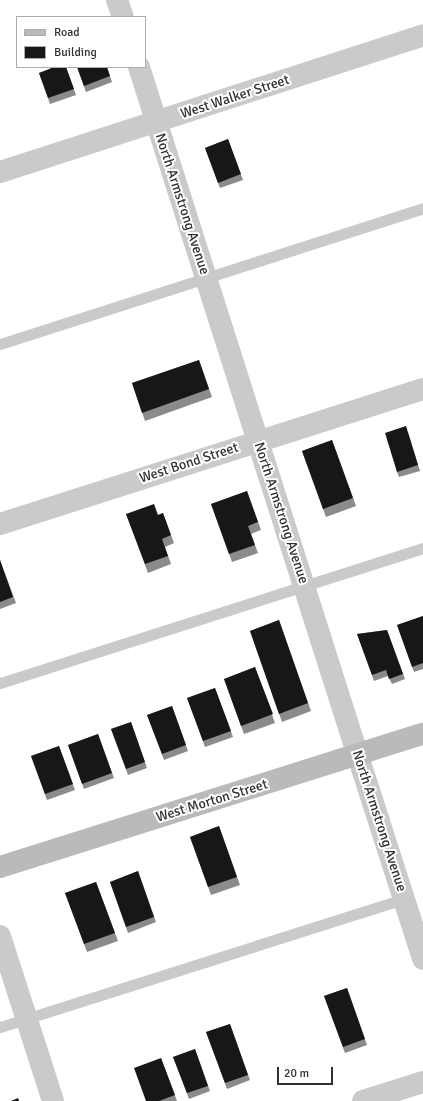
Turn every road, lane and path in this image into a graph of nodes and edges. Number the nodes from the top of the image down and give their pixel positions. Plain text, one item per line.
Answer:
1 (117, 0) edge
2 (123, 16) edge
3 (423, 35) edge
4 (139, 68) edge
5 (156, 122) junction
6 (0, 172) edge
7 (423, 208) edge
8 (206, 279) junction
9 (0, 344) edge
10 (423, 389) edge
11 (258, 441) junction
12 (0, 524) edge
13 (423, 548) edge
14 (304, 586) junction
15 (0, 683) edge
16 (423, 734) edge
17 (358, 756) junction
18 (0, 866) edge
19 (404, 899) junction
20 (0, 936) edge
21 (423, 958) edge
22 (27, 1019) junction
23 (0, 1027) edge
24 (423, 1082) edge
25 (53, 1101) edge
26 (363, 1101) edge

1 - 2 street
3 - 5 street, West Walker Street
4 - 5 street, North Armstrong Avenue
5 - 6 street, West Walker Street
5 - 8 street, North Armstrong Avenue
7 - 8 lane
8 - 9 lane
8 - 11 street, North Armstrong Avenue
10 - 11 street, West Bond Street
11 - 12 street, West Bond Street
11 - 14 street, North Armstrong Avenue
13 - 14 lane
14 - 15 lane
14 - 17 street, North Armstrong Avenue
16 - 17 main road, West Morton Street
17 - 18 main road, West Morton Street
17 - 19 street, North Armstrong Avenue
19 - 21 street, North Armstrong Avenue
19 - 22 lane
20 - 22 street
22 - 23 lane
22 - 25 street
24 - 26 street

